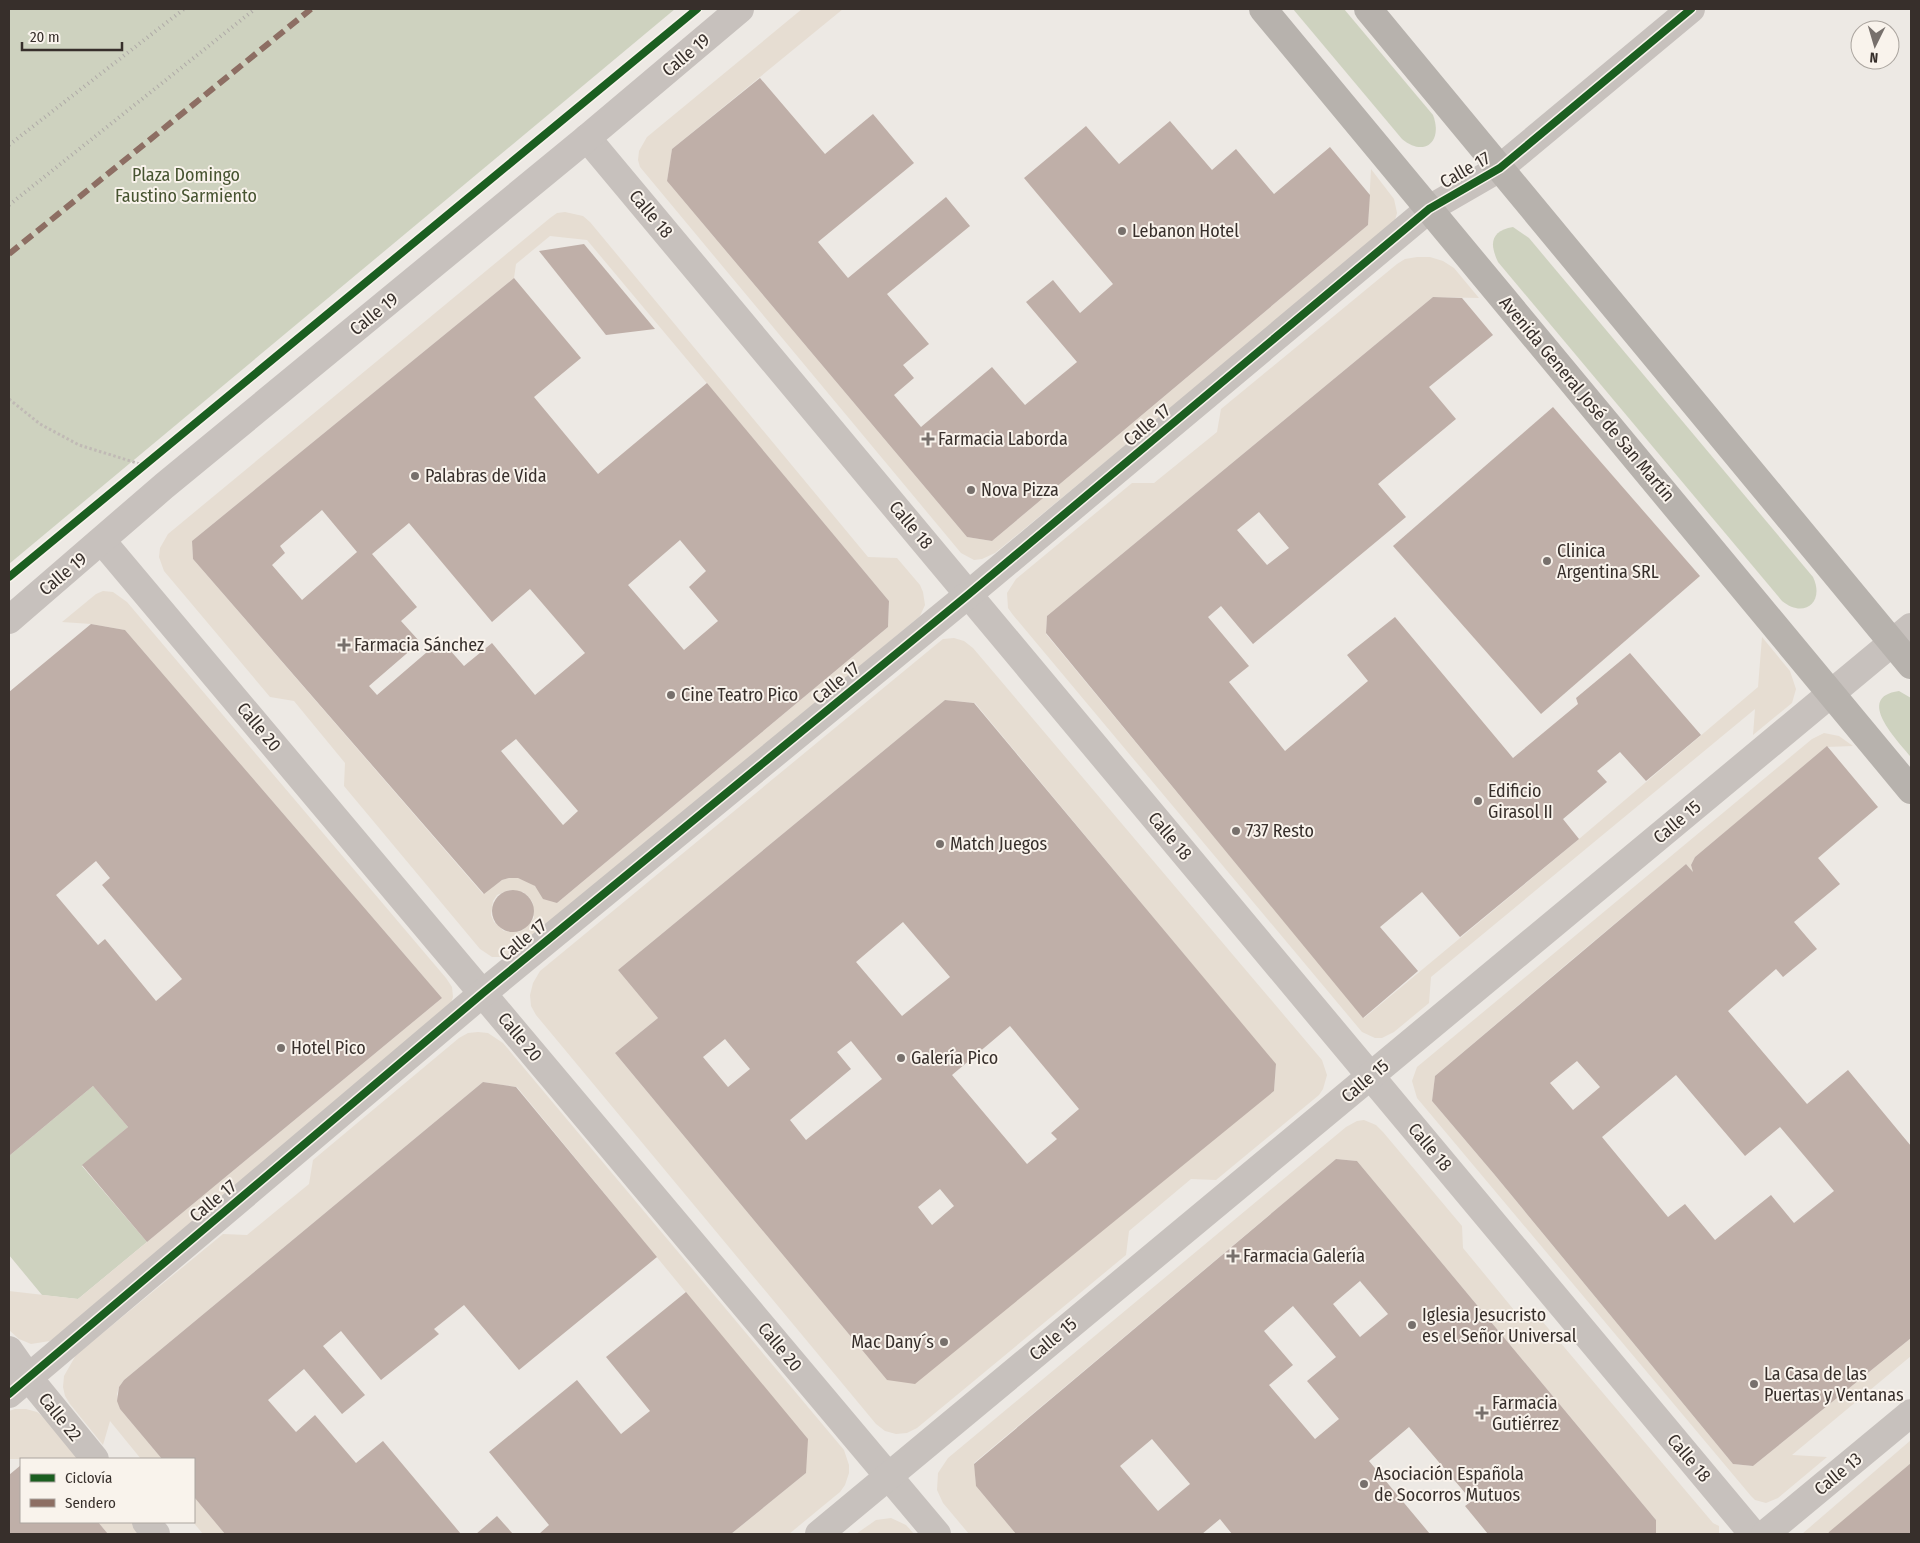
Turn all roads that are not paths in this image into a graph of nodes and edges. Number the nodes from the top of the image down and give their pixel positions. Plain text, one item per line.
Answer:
1 (740, 9) edge
2 (1263, 9) edge
3 (1368, 9) edge
4 (1692, 9) edge
5 (587, 138) junction
6 (1500, 168) junction
7 (1429, 209) junction
8 (102, 541) junction
9 (968, 594) junction
10 (9, 620) edge
11 (1902, 635) edge
12 (1911, 665) edge
13 (1832, 693) junction
14 (1911, 790) edge
15 (483, 993) junction
16 (1370, 1076) junction
17 (9, 1350) edge
18 (18, 1386) edge
19 (1911, 1413) edge
20 (94, 1458) edge
21 (889, 1476) junction
22 (147, 1523) edge
23 (156, 1534) edge
24 (819, 1534) edge
25 (937, 1534) edge
26 (1753, 1534) edge
27 (1765, 1534) edge

1 - 5 street, Calle 19
2 - 7 main road, Avenida General José de San Martín
3 - 6 main road
4 - 6 street, Calle 17
5 - 8 street, Calle 19
5 - 9 street, Calle 18
6 - 7 street, Calle 17
6 - 11 main road
7 - 9 street, Calle 17
7 - 13 main road, Avenida General José de San Martín
8 - 10 street, Calle 19
8 - 15 street, Calle 20
9 - 15 street, Calle 17
9 - 16 street, Calle 18
11 - 12 main road
11 - 13 street, Calle 15
13 - 14 main road, Avenida General José de San Martín
13 - 16 street, Calle 15
15 - 18 street, Calle 17
15 - 21 street, Calle 20
16 - 21 street, Calle 15
16 - 26 street, Calle 18
17 - 18 street, Calle 22
18 - 20 street, Calle 22
19 - 27 street, Calle 13
21 - 24 street, Calle 15
21 - 25 street, Calle 20
22 - 23 street

